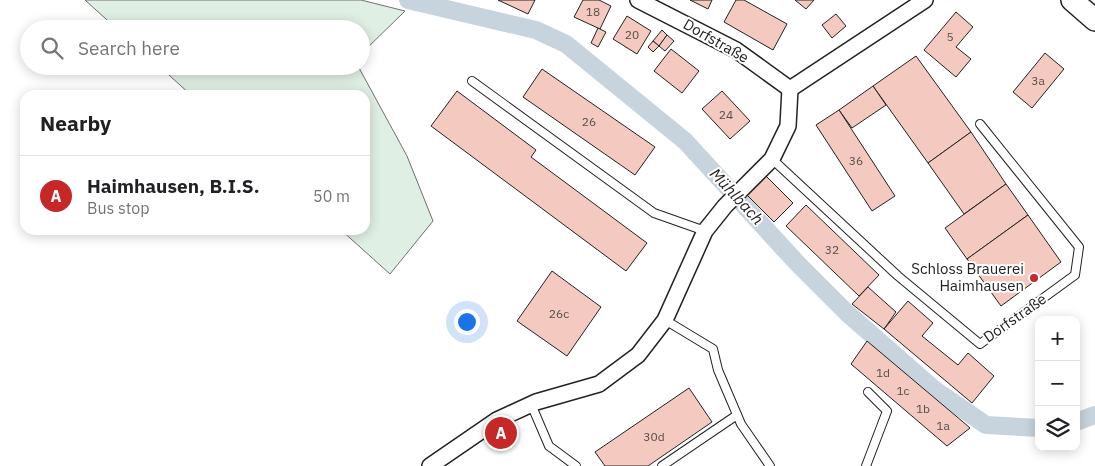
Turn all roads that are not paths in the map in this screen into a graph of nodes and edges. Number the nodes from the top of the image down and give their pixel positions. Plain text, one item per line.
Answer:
1 (638, 0) edge
2 (925, 0) edge
3 (1072, 0) edge
4 (1095, 20) edge
5 (472, 81) dead end
6 (790, 89) junction
7 (980, 124) dead end
8 (772, 159) junction
9 (705, 231) junction
10 (665, 320) junction
11 (868, 392) dead end
12 (531, 404) junction
13 (737, 415) junction
14 (430, 466) edge
15 (576, 466) edge
16 (662, 466) edge
17 (770, 466) edge
18 (866, 466) edge

1 - 6 street, Dorfstraße
2 - 6 street
3 - 4 street
5 - 9 lane
6 - 8 street
7 - 8 lane, Dorfstraße
8 - 9 street
9 - 10 street
10 - 12 street
10 - 13 lane
11 - 18 lane
12 - 14 street
12 - 15 lane
13 - 16 lane
13 - 17 lane

